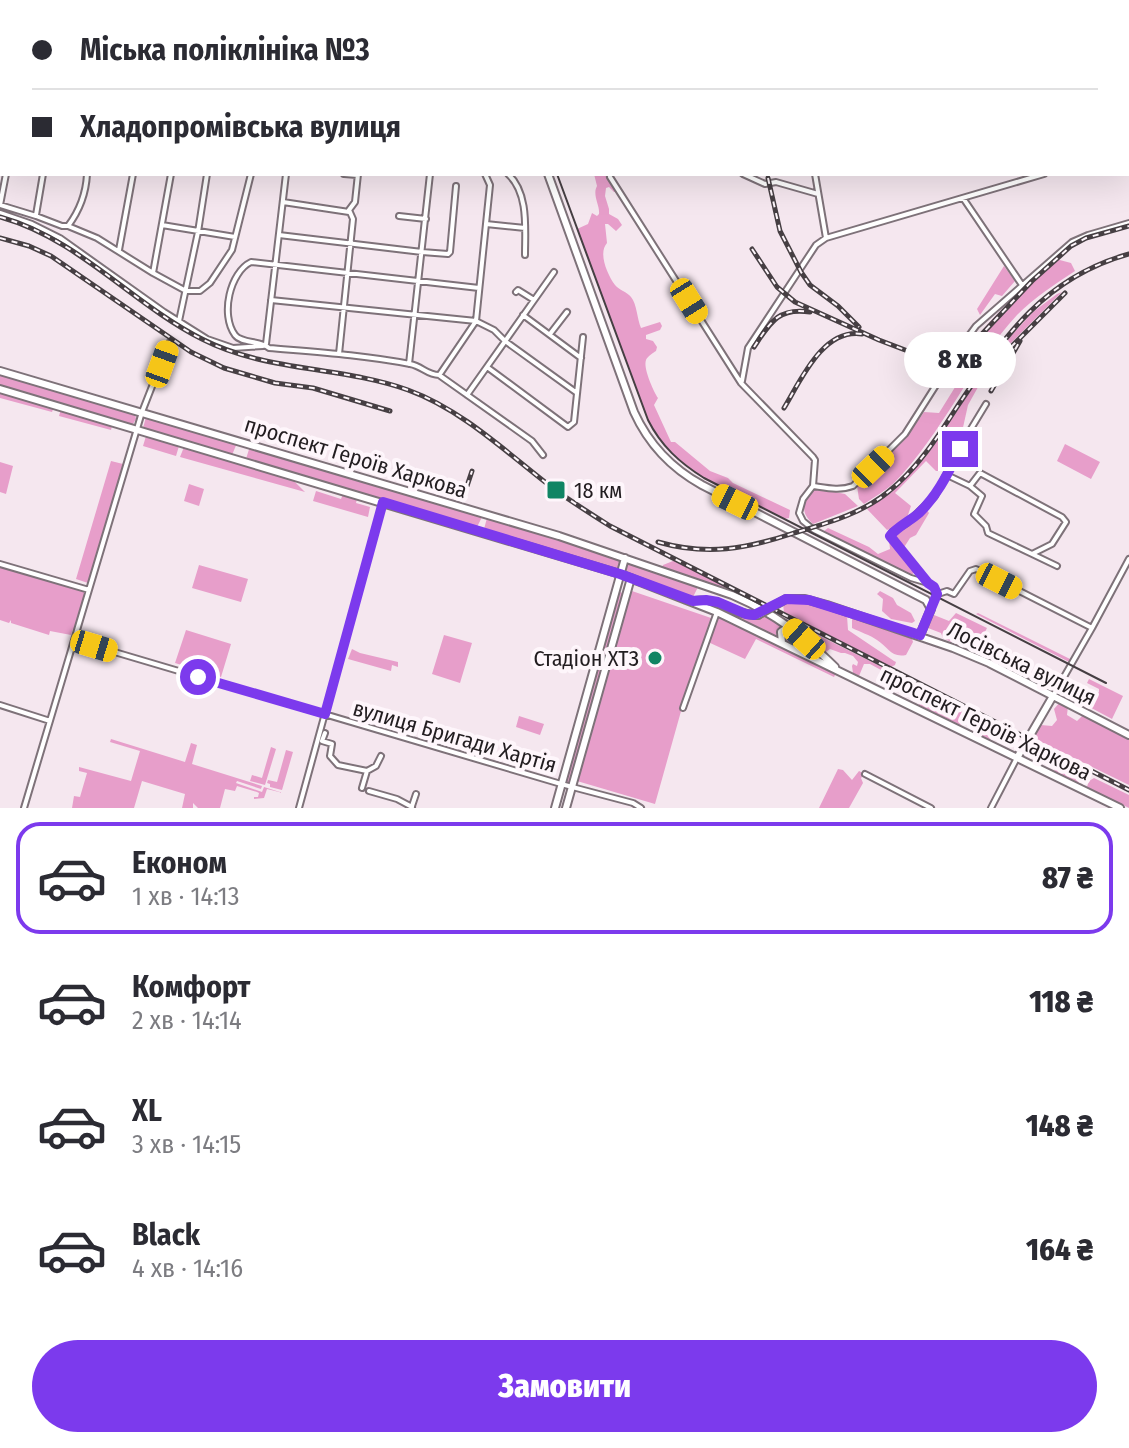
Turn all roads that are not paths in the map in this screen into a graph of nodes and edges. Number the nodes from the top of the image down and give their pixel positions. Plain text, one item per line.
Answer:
1 (6, 176) edge
2 (43, 176) edge
3 (87, 176) edge
4 (133, 176) edge
5 (171, 176) edge
6 (207, 176) edge
7 (251, 176) edge
8 (286, 176) edge
9 (358, 176) edge
10 (430, 176) edge
11 (486, 176) edge
12 (510, 176) edge
13 (549, 176) edge
14 (747, 176) edge
15 (815, 176) edge
16 (1037, 176) edge
17 (610, 177) dead end
18 (456, 186) dead end
19 (818, 194) junction
20 (963, 198) junction
21 (283, 202) junction
22 (0, 205) edge
23 (349, 212) junction
24 (0, 213) edge
25 (36, 216) junction
26 (399, 216) dead end
27 (426, 219) junction
28 (1129, 223) edge
29 (486, 224) junction
30 (162, 225) junction
31 (68, 226) junction
32 (525, 228) junction
33 (198, 232) junction
34 (279, 235) junction
35 (236, 237) junction
36 (826, 238) junction
37 (350, 243) junction
38 (119, 250) junction
39 (422, 252) junction
40 (525, 255) dead end
41 (276, 265) junction
42 (554, 272) dead end
43 (153, 273) junction
44 (347, 274) junction
45 (419, 281) junction
46 (1022, 285) junction
47 (479, 288) junction
48 (186, 291) junction
49 (516, 292) dead end
50 (271, 300) junction
51 (534, 300) junction
52 (344, 308) junction
53 (567, 312) dead end
54 (415, 315) junction
55 (523, 315) junction
56 (179, 321) junction
57 (476, 321) junction
58 (550, 334) junction
59 (583, 337) dead end
60 (505, 341) junction
61 (169, 343) dead end
62 (268, 346) junction
63 (339, 354) junction
64 (581, 358) junction
65 (409, 364) junction
66 (487, 367) junction
67 (0, 371) edge
68 (439, 375) junction
69 (741, 383) junction
70 (0, 389) edge
71 (577, 393) junction
72 (467, 395) junction
73 (986, 404) dead end
74 (142, 412) junction
75 (136, 430) junction
76 (243, 442) junction
77 (543, 455) dead end
78 (238, 460) junction
79 (947, 475) junction
80 (813, 486) junction
81 (970, 486) junction
82 (383, 502) junction
83 (1032, 554) junction
84 (625, 558) junction
85 (1129, 559) edge
86 (0, 564) edge
87 (1057, 566) dead end
88 (918, 571) junction
89 (620, 574) junction
90 (631, 578) junction
91 (911, 578) junction
92 (699, 583) junction
93 (928, 583) junction
94 (89, 590) junction
95 (937, 594) junction
96 (693, 601) junction
97 (718, 602) junction
98 (931, 609) junction
99 (717, 612) junction
100 (789, 626) junction
101 (1092, 628) junction
102 (920, 635) junction
103 (74, 640) junction
104 (782, 643) junction
105 (818, 651) junction
106 (809, 657) junction
107 (837, 670) junction
108 (1053, 696) junction
109 (0, 705) edge
110 (683, 708) dead end
111 (325, 714) junction
112 (50, 721) junction
113 (325, 733) dead end
114 (1129, 735) edge
115 (381, 756) dead end
116 (1017, 758) junction
117 (367, 771) junction
118 (865, 774) dead end
119 (562, 784) junction
120 (572, 787) junction
121 (362, 788) dead end
122 (369, 791) dead end
123 (416, 794) dead end
124 (24, 808) edge
125 (299, 808) edge
126 (412, 808) edge
127 (555, 808) edge
128 (566, 808) edge
129 (641, 808) edge
130 (931, 808) edge
131 (991, 808) edge
132 (1120, 808) edge

1 - 22 street
2 - 25 street
3 - 31 street
4 - 38 street
5 - 30 street
6 - 33 street
7 - 35 street
8 - 21 street
9 - 23 street
10 - 27 street
11 - 29 street
12 - 32 street
13 - 98 main road
14 - 19 street
15 - 19 street
16 - 20 street
17 - 69 street
18 - 39 street
19 - 36 street
20 - 36 street
20 - 46 street
21 - 23 street
21 - 34 street
22 - 25 street
23 - 37 street
24 - 56 street
25 - 31 street
26 - 27 street
27 - 39 street
28 - 46 street
29 - 32 street
29 - 47 street
30 - 33 street
30 - 43 street
31 - 38 street
32 - 40 street
33 - 35 street
33 - 48 street
34 - 37 street
34 - 41 street
35 - 48 street
36 - 69 street
37 - 39 street
37 - 44 street
38 - 43 street
39 - 45 street
41 - 44 street
41 - 50 street
41 - 62 street
42 - 51 street
43 - 48 street
44 - 45 street
44 - 52 street
45 - 47 street
45 - 54 street
46 - 80 street
47 - 57 street
48 - 56 street
49 - 51 street
50 - 52 street
50 - 62 street
51 - 55 street
52 - 54 street
52 - 63 street
53 - 58 street
54 - 57 street
54 - 65 street
55 - 58 street
55 - 60 street
56 - 62 street
57 - 60 street
57 - 68 street
58 - 64 street
59 - 64 street
60 - 66 street
60 - 71 street
61 - 74 street
62 - 63 street
63 - 65 street
64 - 71 street
65 - 68 street
66 - 71 street
66 - 72 street
67 - 74 main road, проспект Героїв Харкова
68 - 72 street
69 - 80 street
70 - 75 main road, проспект Героїв Харкова
72 - 77 street
73 - 79 street
74 - 75 street
74 - 76 main road, проспект Героїв Харкова
75 - 78 main road, проспект Героїв Харкова
75 - 94 street
76 - 78 main road
76 - 84 main road, проспект Героїв Харкова
78 - 82 main road, проспект Героїв Харкова
79 - 81 street
79 - 88 street
80 - 91 street
81 - 83 street
81 - 83 street
82 - 89 main road, проспект Героїв Харкова
82 - 111 street
83 - 87 street
84 - 89 main road
84 - 92 main road, проспект Героїв Харкова
85 - 101 street
86 - 94 street
88 - 91 street
88 - 93 street
89 - 90 main road, проспект Героїв Харкова
89 - 119 main road
90 - 96 main road, проспект Героїв Харкова
90 - 120 main road
91 - 93 street
92 - 96 main road
92 - 97 main road
92 - 100 main road, проспект Героїв Харкова
93 - 95 street
94 - 103 street
95 - 98 street
95 - 101 street
96 - 97 main road
96 - 99 main road, проспект Героїв Харкова
97 - 102 main road, Лосівська вулиця, bridge
98 - 102 main road
99 - 104 main road, проспект Героїв Харкова
99 - 110 street
100 - 104 main road
100 - 105 main road, проспект Героїв Харкова
101 - 108 street
102 - 108 main road, Лосівська вулиця
103 - 111 street, вулиця Бригади Хартія
103 - 112 street
104 - 106 main road, проспект Героїв Харкова
105 - 106 main road
105 - 107 main road, проспект Героїв Харкова
106 - 107 main road, проспект Героїв Харкова
107 - 116 main road, проспект Героїв Харкова
108 - 114 main road, Лосівська вулиця
108 - 116 main road
109 - 112 street
111 - 119 street, вулиця Бригади Хартія
111 - 125 street
112 - 124 street
113 - 117 street
115 - 117 street
116 - 131 street
116 - 132 main road, проспект Героїв Харкова
117 - 121 street
118 - 130 street
119 - 120 street, вулиця Бригади Хартія
119 - 127 main road
120 - 128 main road
120 - 129 street, вулиця Бригади Хартія
122 - 126 street
123 - 126 street

